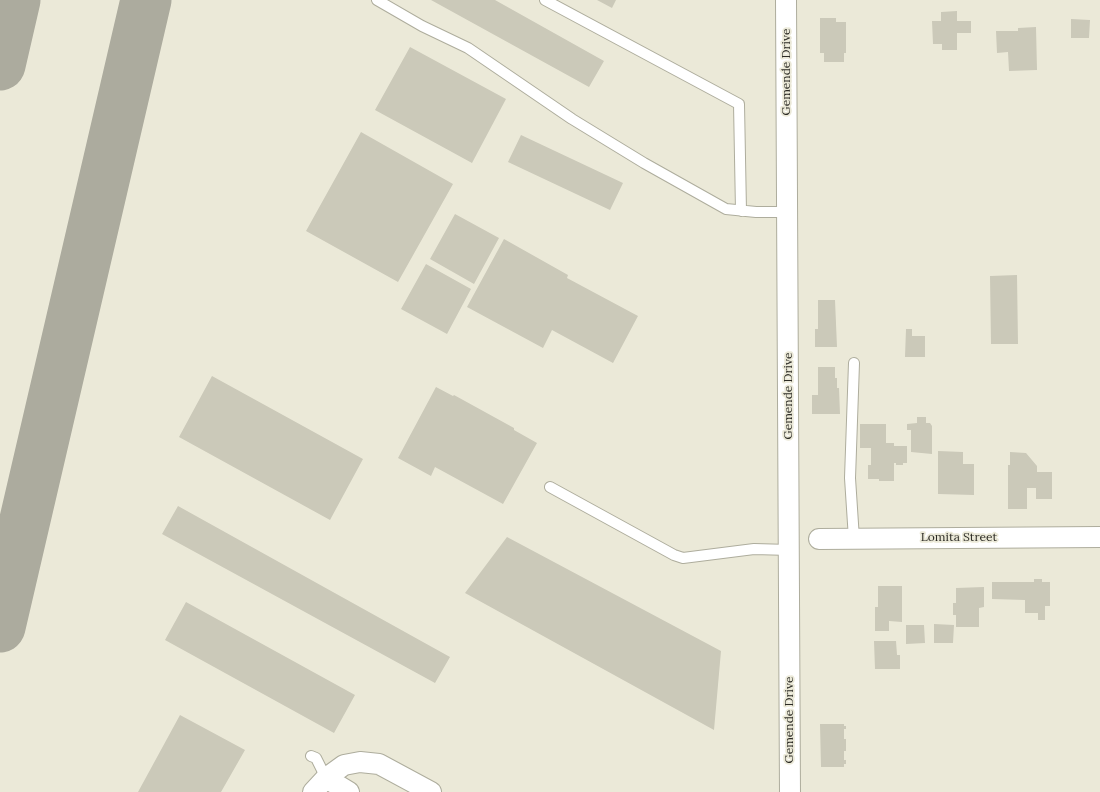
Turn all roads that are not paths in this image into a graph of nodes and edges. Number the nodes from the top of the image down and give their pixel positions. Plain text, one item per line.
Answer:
1 (377, 0) edge
2 (545, 0) edge
3 (786, 0) edge
4 (741, 211) junction
5 (788, 212) junction
6 (854, 363) dead end
7 (550, 487) dead end
8 (1100, 537) edge
9 (819, 539) dead end
10 (854, 539) junction
11 (790, 550) junction
12 (311, 756) dead end
13 (320, 785) edge
14 (349, 792) edge
15 (431, 792) edge
16 (790, 792) edge

1 - 4 lane
2 - 4 lane
3 - 5 street, Gemende Drive
4 - 5 lane
5 - 11 street, Gemende Drive
6 - 10 lane
7 - 11 lane
8 - 10 street, Lomita Street
9 - 10 street, Lomita Street
11 - 16 street, Gemende Drive
12 - 13 lane
13 - 14 street
13 - 15 street

